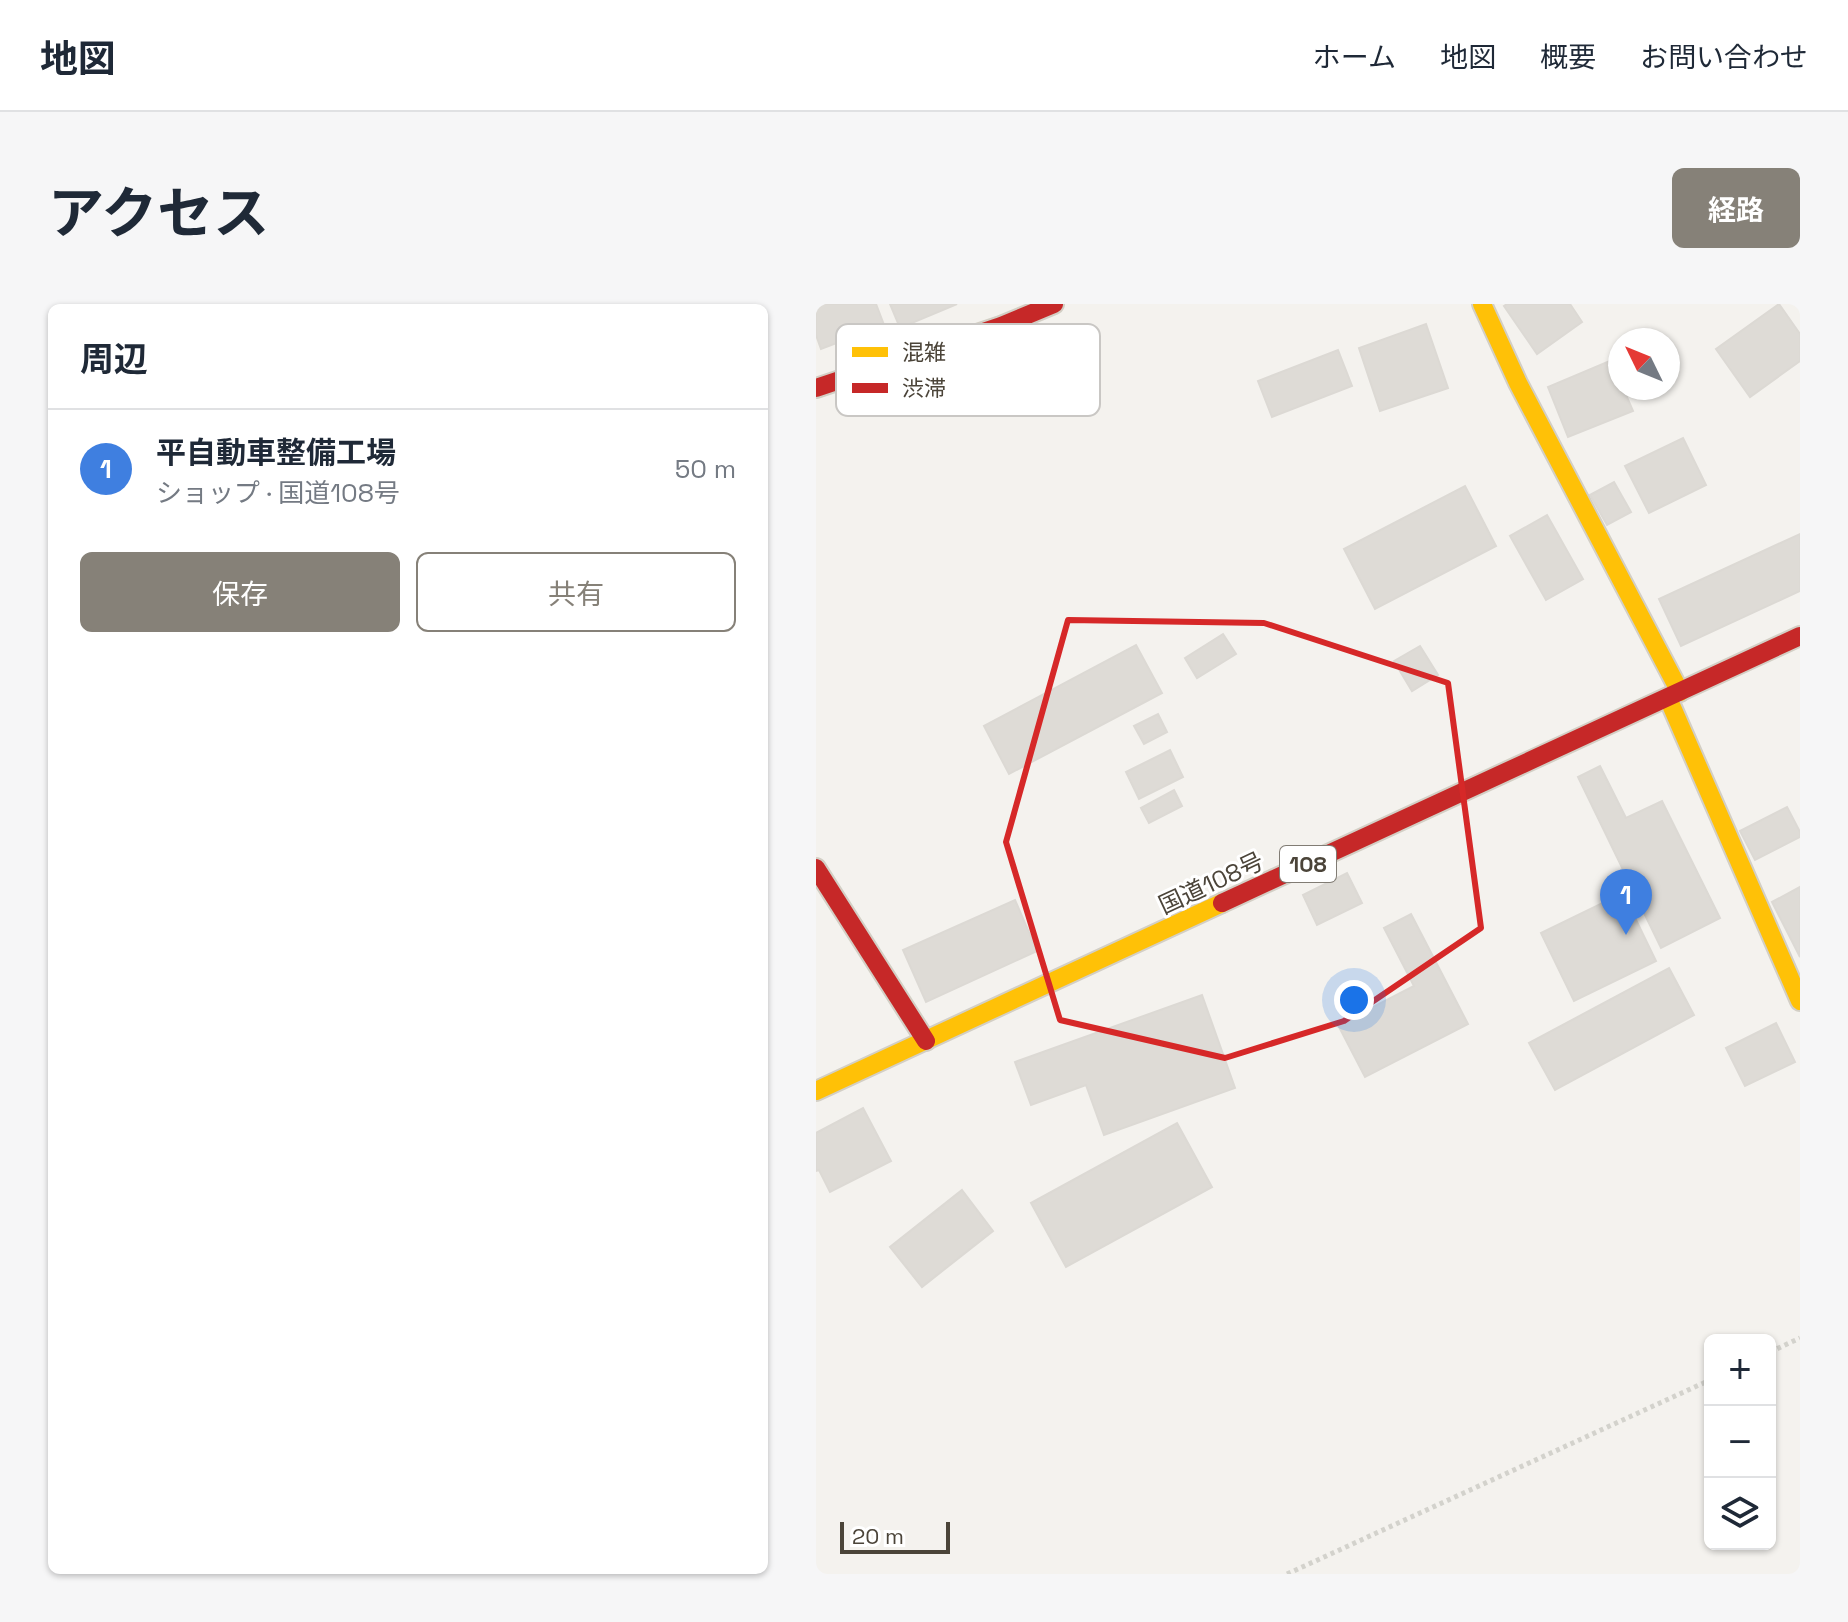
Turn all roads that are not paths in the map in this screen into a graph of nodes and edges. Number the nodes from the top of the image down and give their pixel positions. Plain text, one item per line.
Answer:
1 (1054, 304) edge
2 (1482, 304) edge
3 (1006, 324) edge
4 (836, 381) edge
5 (816, 388) edge
6 (1800, 636) edge
7 (1674, 695) junction
8 (816, 868) edge
9 (1800, 1001) edge
10 (926, 1041) junction
11 (816, 1091) edge

1 - 3 main road
2 - 7 main road
4 - 5 main road
6 - 7 main road, 国道108号 / 108
7 - 9 main road
7 - 10 main road, 国道108号 / 108
8 - 10 main road
10 - 11 main road, 国道108号 / 108

